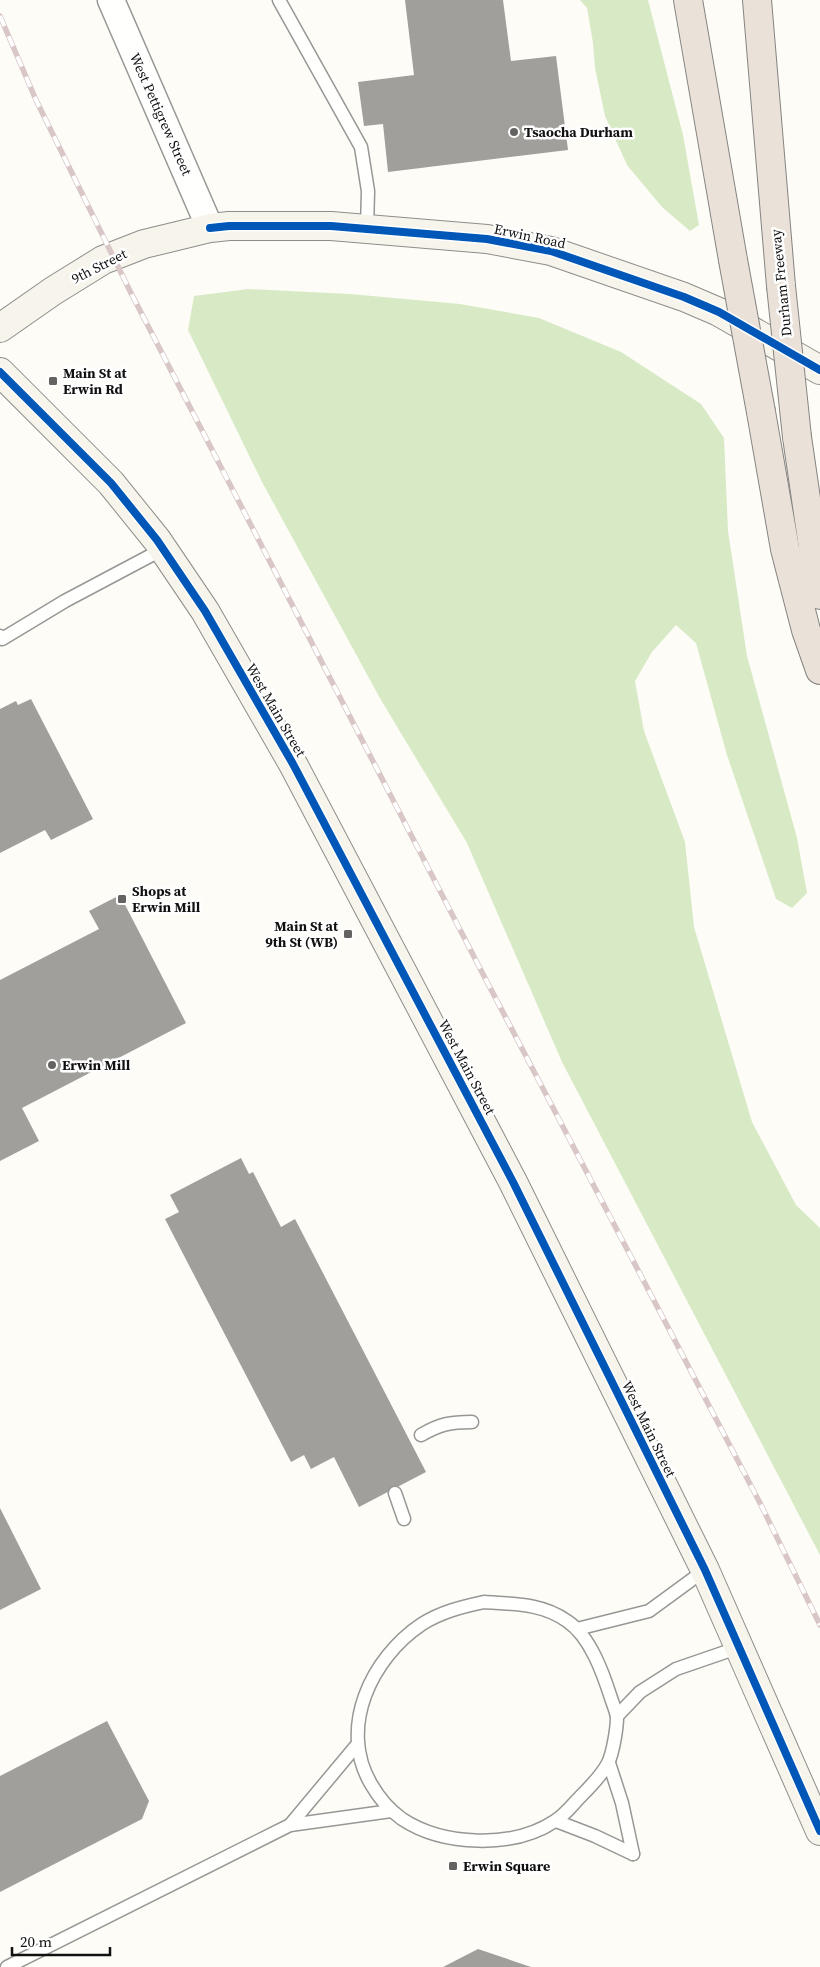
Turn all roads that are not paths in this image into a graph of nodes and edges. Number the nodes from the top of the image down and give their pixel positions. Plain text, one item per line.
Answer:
1 (111, 0) edge
2 (279, 0) edge
3 (688, 0) edge
4 (757, 0) edge
5 (210, 228) junction
6 (367, 229) junction
7 (0, 328) edge
8 (820, 370) edge
9 (0, 372) edge
10 (163, 549) junction
11 (820, 595) edge
12 (1, 640) edge
13 (820, 670) edge
14 (472, 1422) dead end
15 (421, 1435) dead end
16 (395, 1493) dead end
17 (404, 1519) dead end
18 (705, 1570) junction
19 (577, 1629) junction
20 (740, 1647) junction
21 (617, 1716) junction
22 (356, 1746) junction
23 (609, 1763) junction
24 (391, 1811) junction
25 (556, 1820) junction
26 (290, 1825) junction
27 (820, 1831) edge
28 (8, 1967) edge

1 - 5 street, West Pettigrew Street
2 - 6 lane
3 - 13 highway, bridge
4 - 11 highway, Durham Freeway, bridge
5 - 6 main road, Erwin Road
5 - 7 main road, 9th Street
6 - 8 main road, Erwin Road
9 - 10 main road, West Main Street
10 - 12 lane
10 - 18 main road, West Main Street
14 - 15 lane
16 - 17 lane
18 - 19 lane
18 - 20 main road, West Main Street
19 - 21 lane
19 - 22 lane
20 - 21 lane
20 - 27 main road, West Main Street
21 - 23 lane
22 - 24 lane
22 - 26 lane
23 - 25 lane
23 - 25 lane
24 - 25 lane
24 - 26 lane
26 - 28 lane

